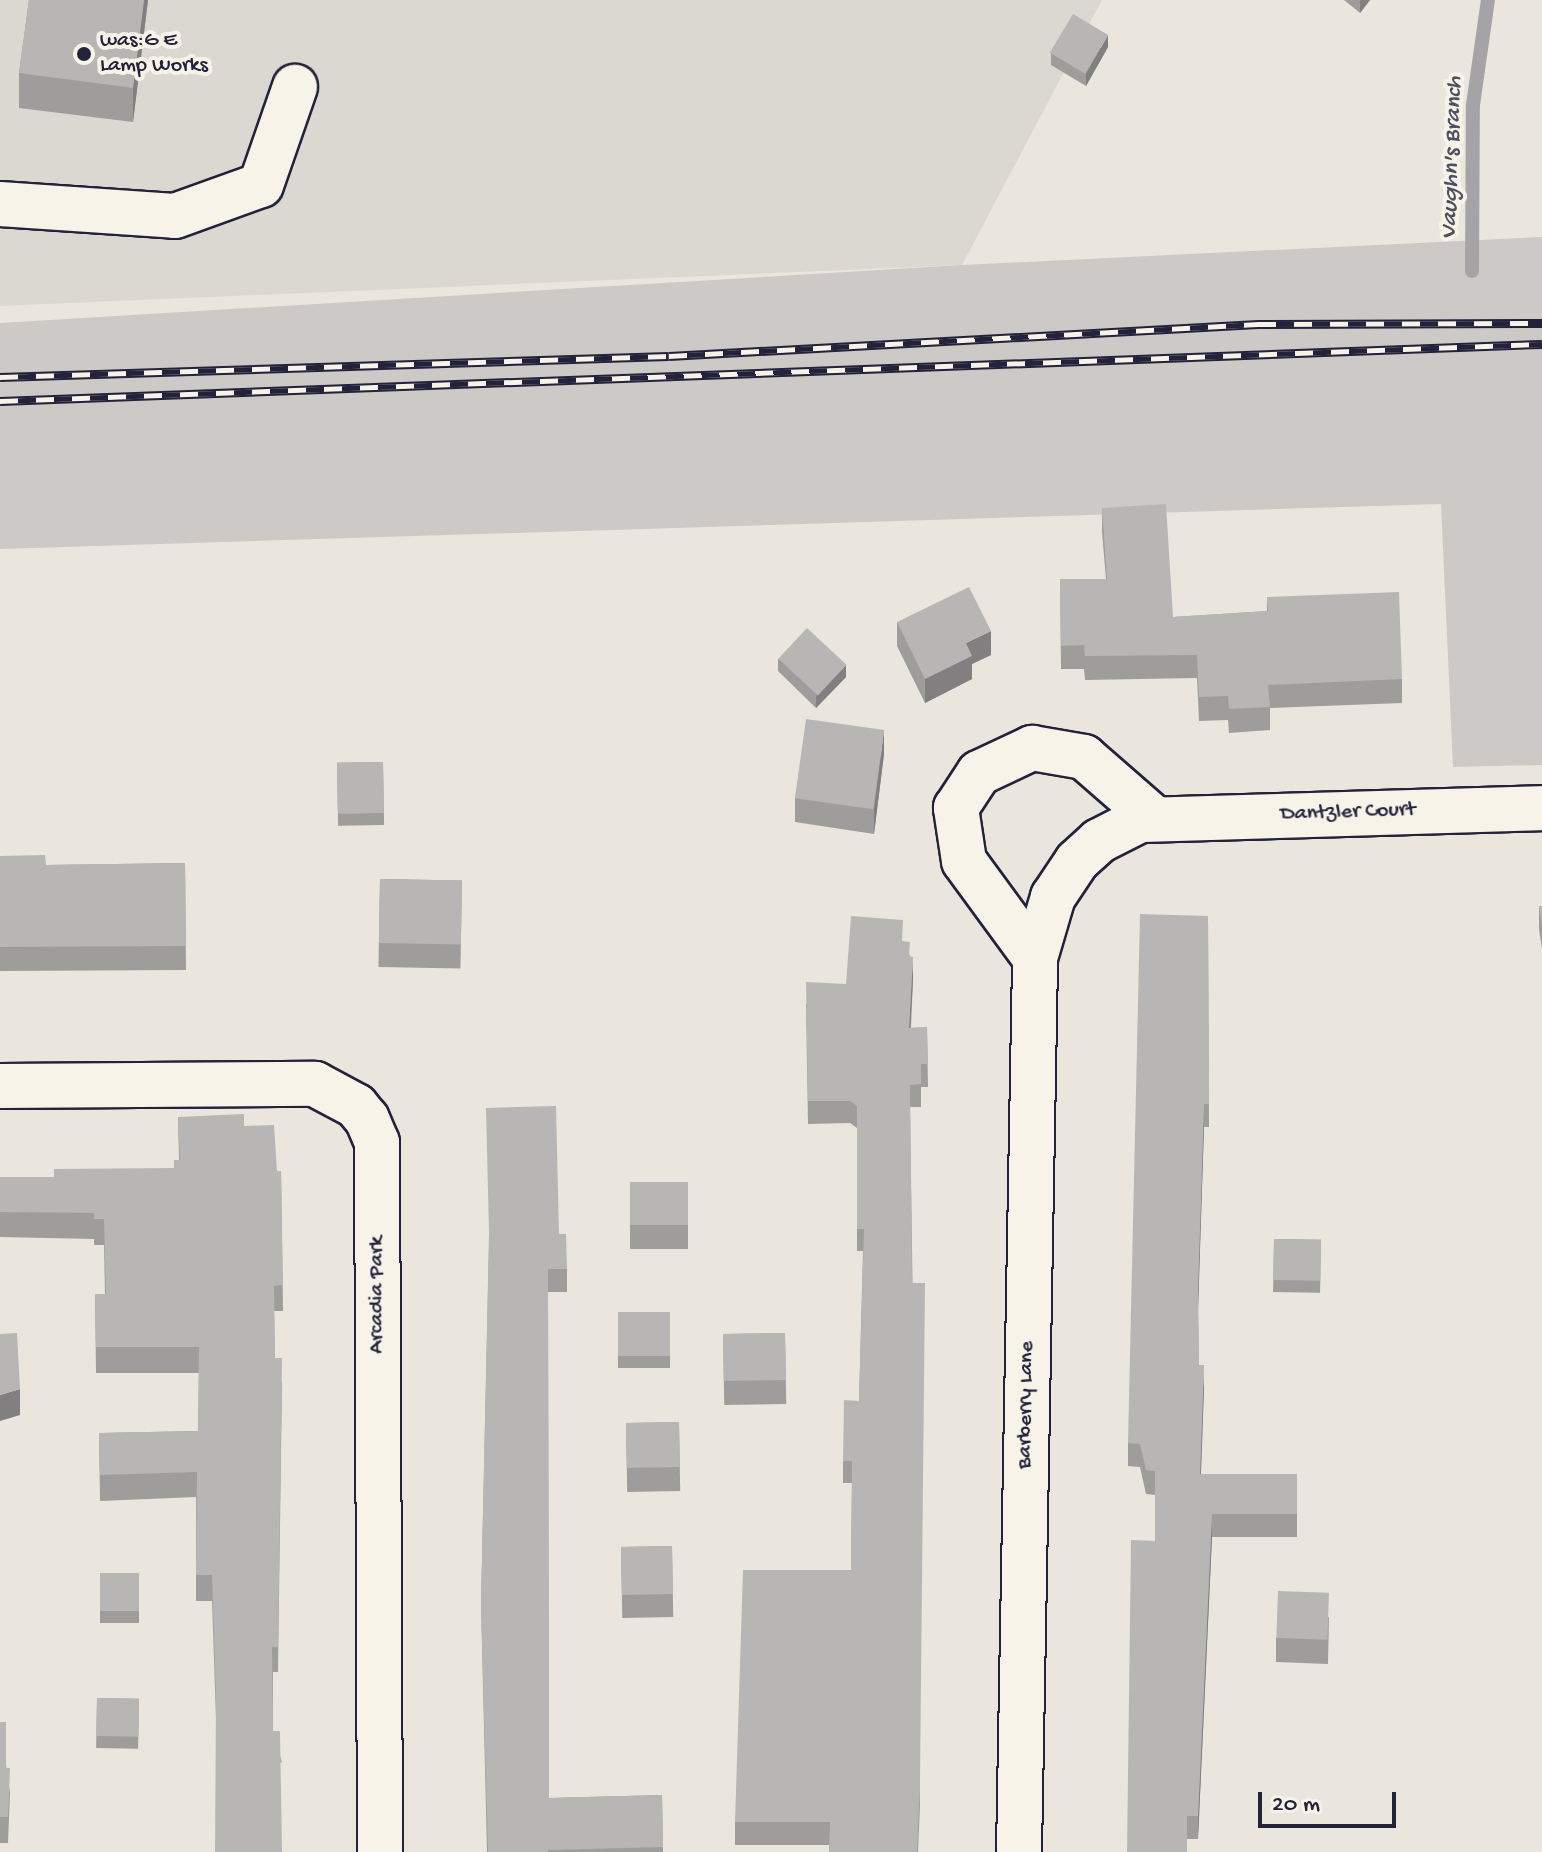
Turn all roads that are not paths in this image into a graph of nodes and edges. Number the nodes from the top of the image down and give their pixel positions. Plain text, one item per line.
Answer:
1 (295, 87) dead end
2 (0, 204) edge
3 (1542, 808) edge
4 (1155, 819) junction
5 (1035, 958) junction
6 (0, 1086) edge
7 (380, 1852) edge
8 (1019, 1852) edge

1 - 2 street
3 - 4 street, Dantzler Court
4 - 5 street, Barberry Lane
4 - 5 street
5 - 8 street, Barberry Lane
6 - 7 street, Arcadia Park

